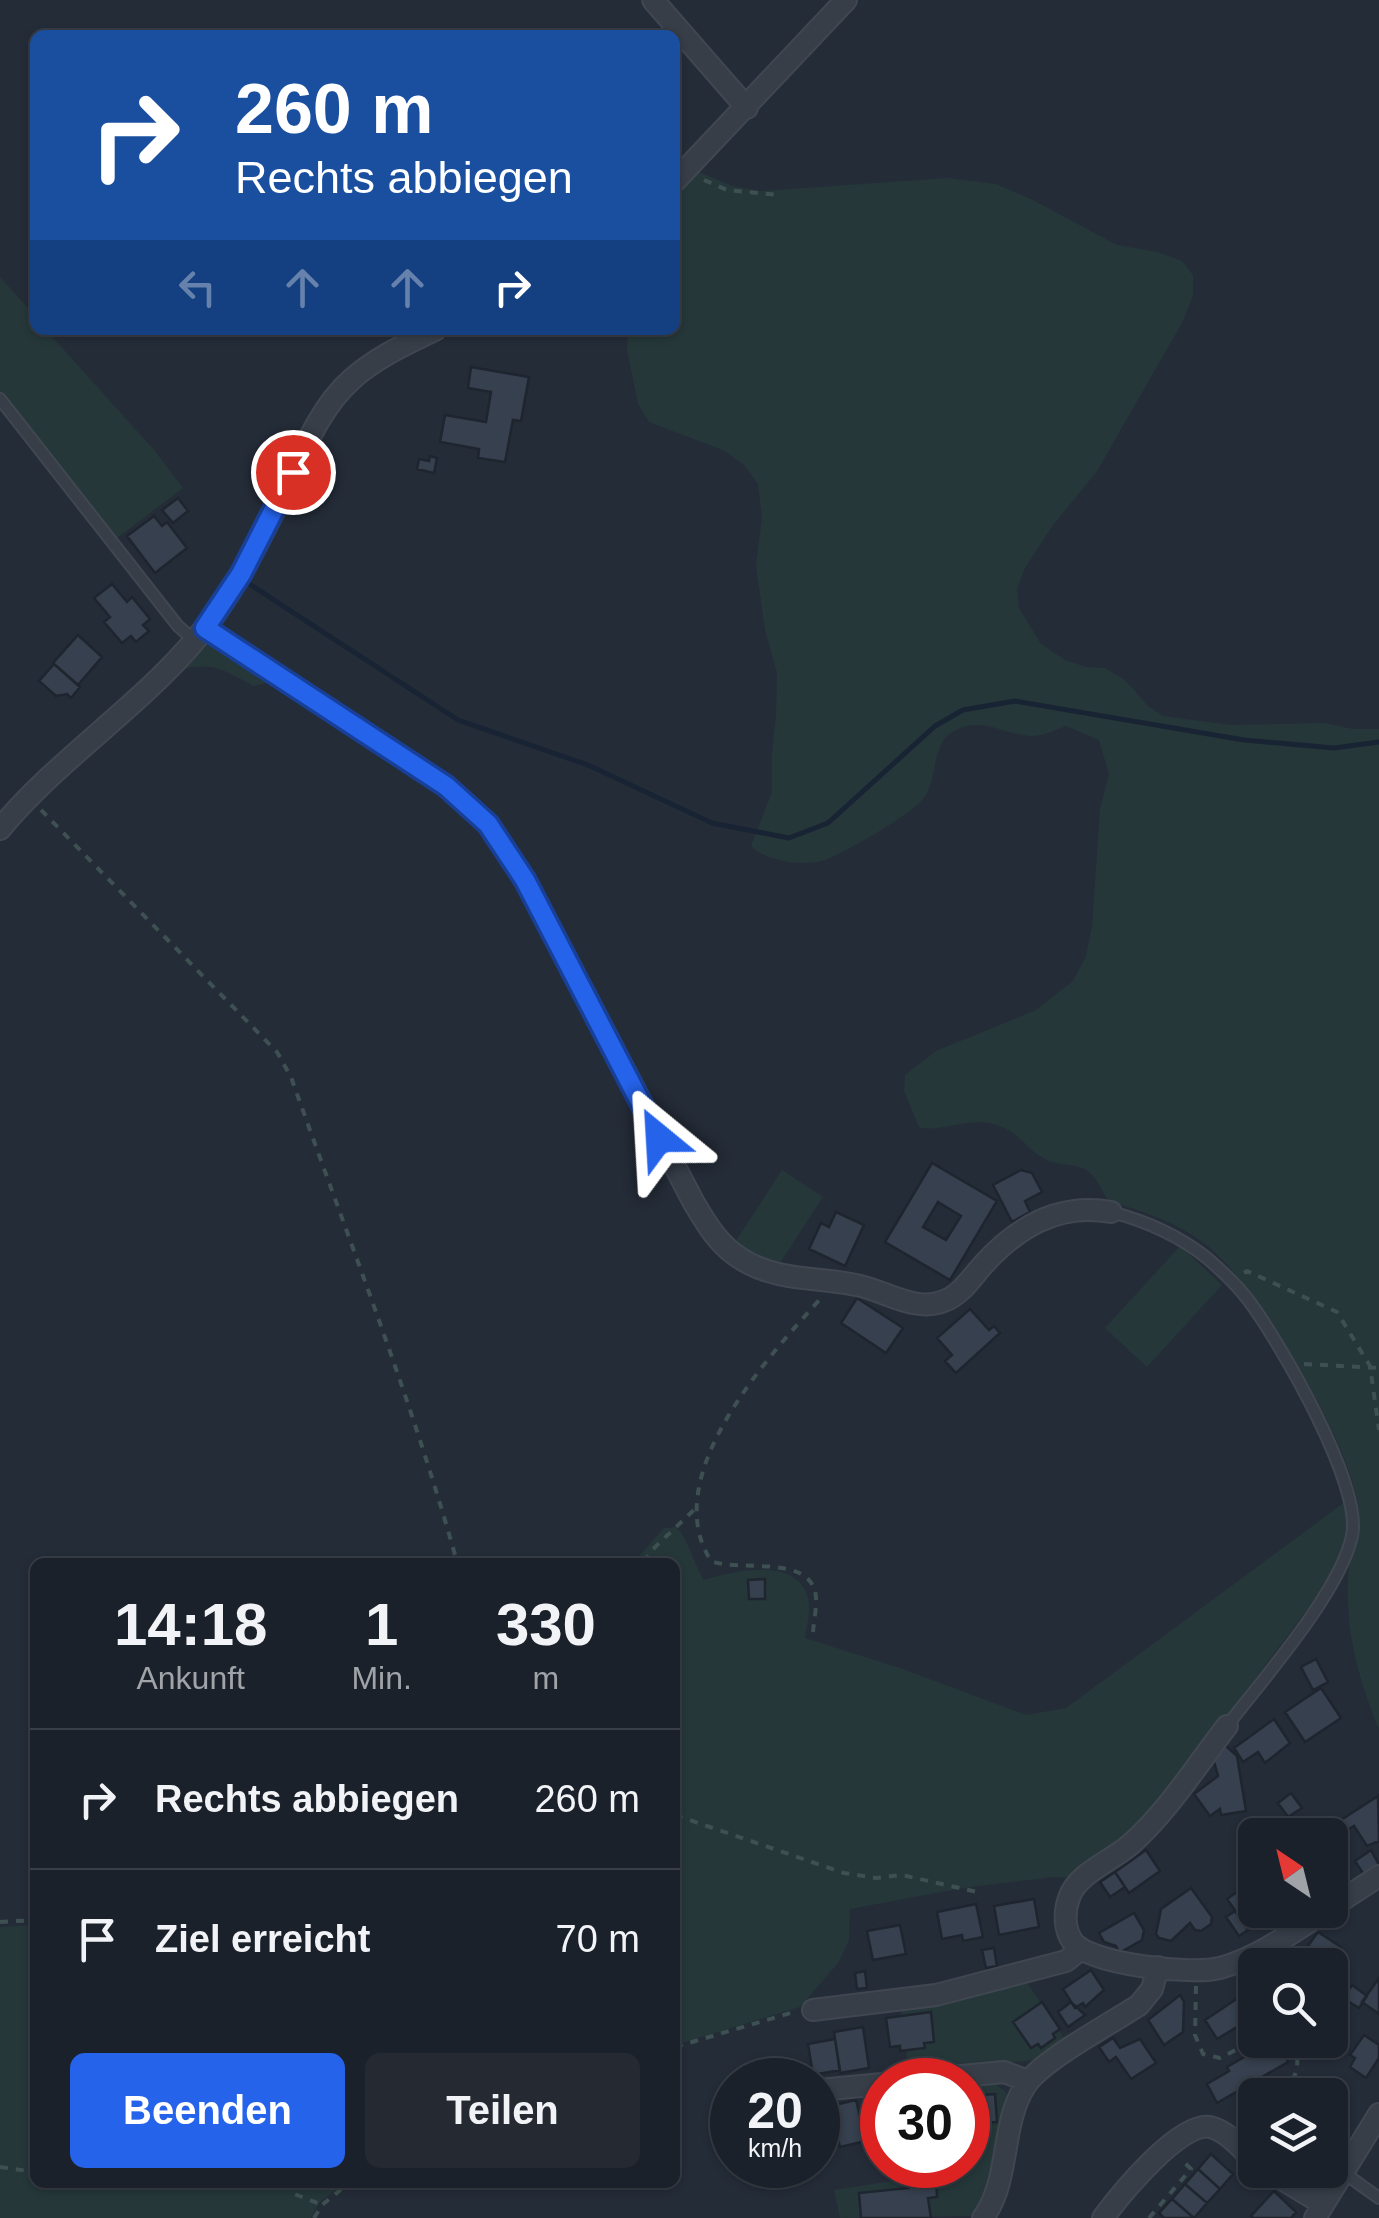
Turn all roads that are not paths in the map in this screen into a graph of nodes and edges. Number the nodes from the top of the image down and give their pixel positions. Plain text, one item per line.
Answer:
1 (653, 0) edge
2 (846, 0) edge
3 (679, 30) edge
4 (680, 31) edge
5 (747, 108) junction
6 (681, 174) edge
7 (426, 335) edge
8 (0, 399) edge
9 (200, 634) junction
10 (0, 829) edge
11 (1111, 1212) joint
12 (1227, 1726) joint
13 (1379, 1876) edge
14 (1348, 1896) edge
15 (1297, 1928) edge
16 (1081, 1949) junction
17 (1158, 1967) junction
18 (813, 2010) road end
19 (990, 2073) edge
20 (1028, 2081) junction
21 (1379, 2114) edge
22 (1238, 2146) edge
23 (1348, 2163) edge
24 (1348, 2176) edge
25 (1290, 2188) edge
26 (1333, 2188) edge
27 (1379, 2198) edge
28 (1319, 2211) edge
29 (983, 2218) edge
30 (1102, 2218) edge

1 - 3 street
2 - 5 street
4 - 5 street
5 - 6 street
7 - 9 street
8 - 9 lane
9 - 10 street
9 - 11 street
11 - 12 lane
12 - 16 street
13 - 14 street
15 - 17 street
16 - 17 street
16 - 18 street
17 - 20 street
19 - 20 street
20 - 29 street
21 - 23 street
22 - 30 street
24 - 27 lane
25 - 28 street
26 - 28 street

